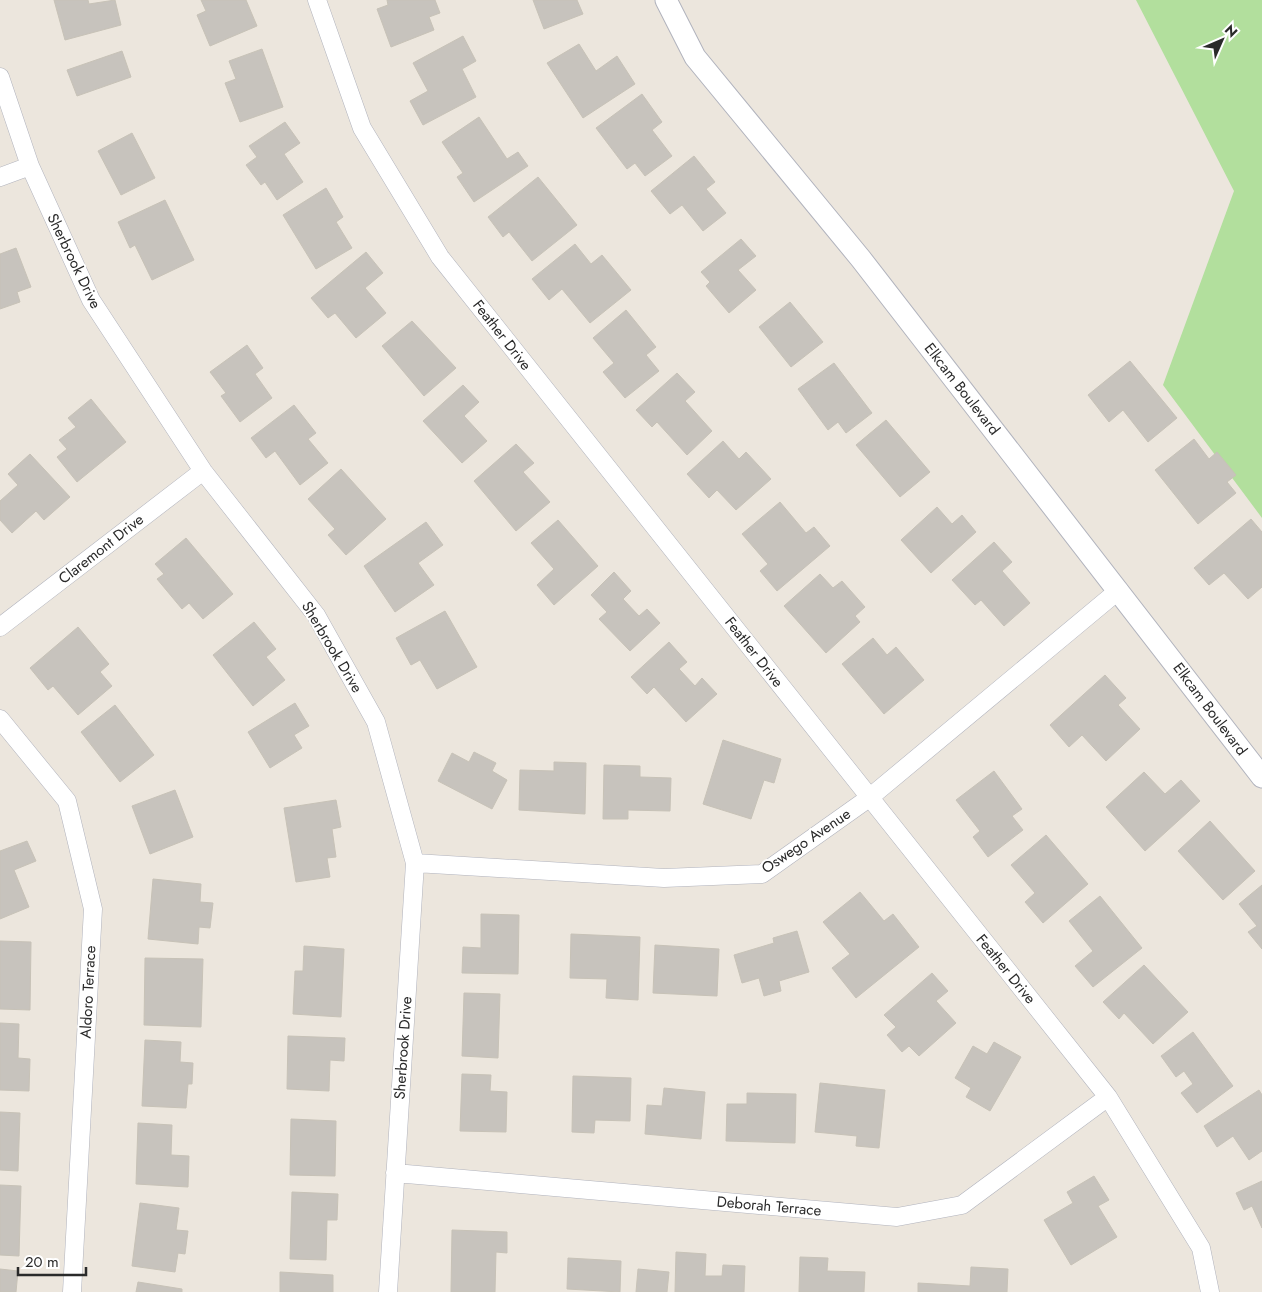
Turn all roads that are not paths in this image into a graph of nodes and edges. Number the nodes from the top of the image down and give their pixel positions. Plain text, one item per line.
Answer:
1 (317, 0) edge
2 (666, 0) edge
3 (0, 77) edge
4 (30, 166) junction
5 (0, 177) edge
6 (203, 471) junction
7 (1119, 590) junction
8 (0, 628) edge
9 (0, 718) edge
10 (1262, 777) edge
11 (869, 798) junction
12 (416, 863) junction
13 (1108, 1097) junction
14 (395, 1173) junction
15 (72, 1292) edge
16 (388, 1292) edge
17 (1210, 1292) edge

1 - 11 street, Feather Drive
2 - 7 street, Elkcam Boulevard
3 - 4 street, Sherbrook Drive
4 - 5 street
4 - 6 street, Sherbrook Drive
6 - 8 street, Claremont Drive
6 - 12 street, Sherbrook Drive
7 - 10 street, Elkcam Boulevard
7 - 11 street, Oswego Avenue
9 - 15 street, Aldoro Terrace
11 - 12 street, Oswego Avenue
11 - 13 street, Feather Drive
12 - 14 street, Sherbrook Drive
13 - 14 street, Deborah Terrace
13 - 17 street, Feather Drive
14 - 16 street, Sherbrook Drive

